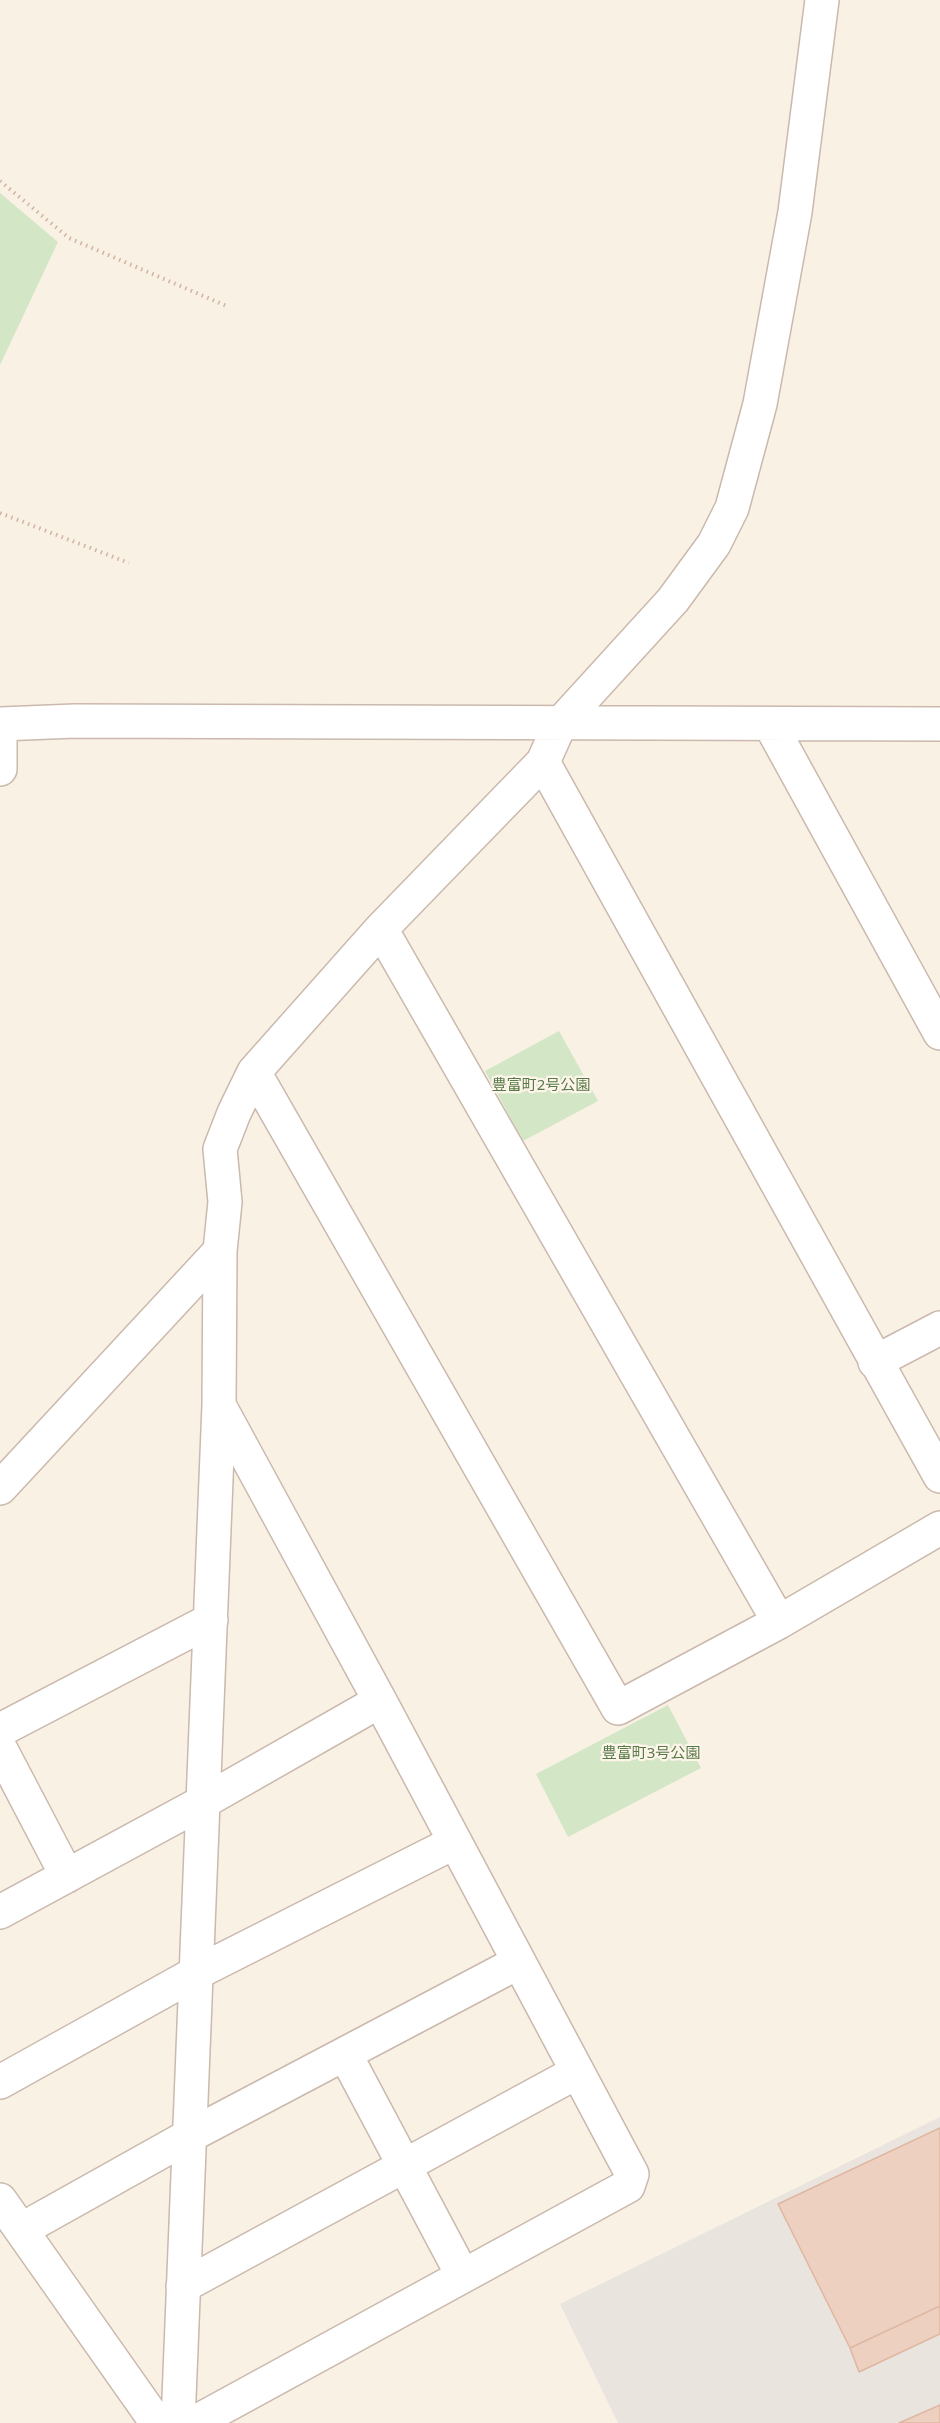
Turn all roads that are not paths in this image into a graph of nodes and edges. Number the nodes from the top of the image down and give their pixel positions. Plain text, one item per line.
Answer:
1 (822, 0) edge
2 (0, 724) edge
3 (560, 724) junction
4 (770, 724) junction
5 (940, 724) edge
6 (0, 734) edge
7 (543, 762) junction
8 (0, 769) edge
9 (381, 929) junction
10 (940, 1033) edge
11 (254, 1072) junction
12 (220, 1251) junction
13 (940, 1328) edge
14 (875, 1362) junction
15 (219, 1405) junction
16 (940, 1476) edge
17 (0, 1488) edge
18 (940, 1528) edge
19 (211, 1620) junction
20 (779, 1622) junction
21 (380, 1701) junction
22 (0, 1730) edge
23 (0, 1748) edge
24 (203, 1802) junction
25 (455, 1842) junction
26 (67, 1876) junction
27 (0, 1912) edge
28 (519, 1962) junction
29 (196, 1973) junction
30 (345, 2054) junction
31 (577, 2072) junction
32 (0, 2082) edge
33 (189, 2136) junction
34 (405, 2165) junction
35 (0, 2200) edge
36 (21, 2230) junction
37 (463, 2276) junction
38 (183, 2286) junction
39 (157, 2423) edge
40 (178, 2423) edge
41 (194, 2423) edge

1 - 3 street
2 - 3 street
3 - 4 street
3 - 7 street
4 - 5 street
4 - 10 street
6 - 8 street
7 - 9 street
7 - 14 street
9 - 11 street
9 - 20 street
11 - 12 street
11 - 20 street
12 - 15 street
12 - 17 street
13 - 14 street
14 - 16 street
15 - 19 street
15 - 21 street
18 - 20 street
19 - 22 street
19 - 24 street
21 - 24 street
21 - 25 street
23 - 26 street
24 - 26 street
24 - 29 street
25 - 28 street
25 - 29 street
26 - 27 street
28 - 30 street
28 - 31 street
29 - 32 street
29 - 33 street
30 - 33 street
30 - 34 street
31 - 34 street
31 - 37 street
33 - 36 street
33 - 38 street
34 - 37 street
34 - 38 street
35 - 36 street
36 - 39 street
37 - 41 street
38 - 40 street

